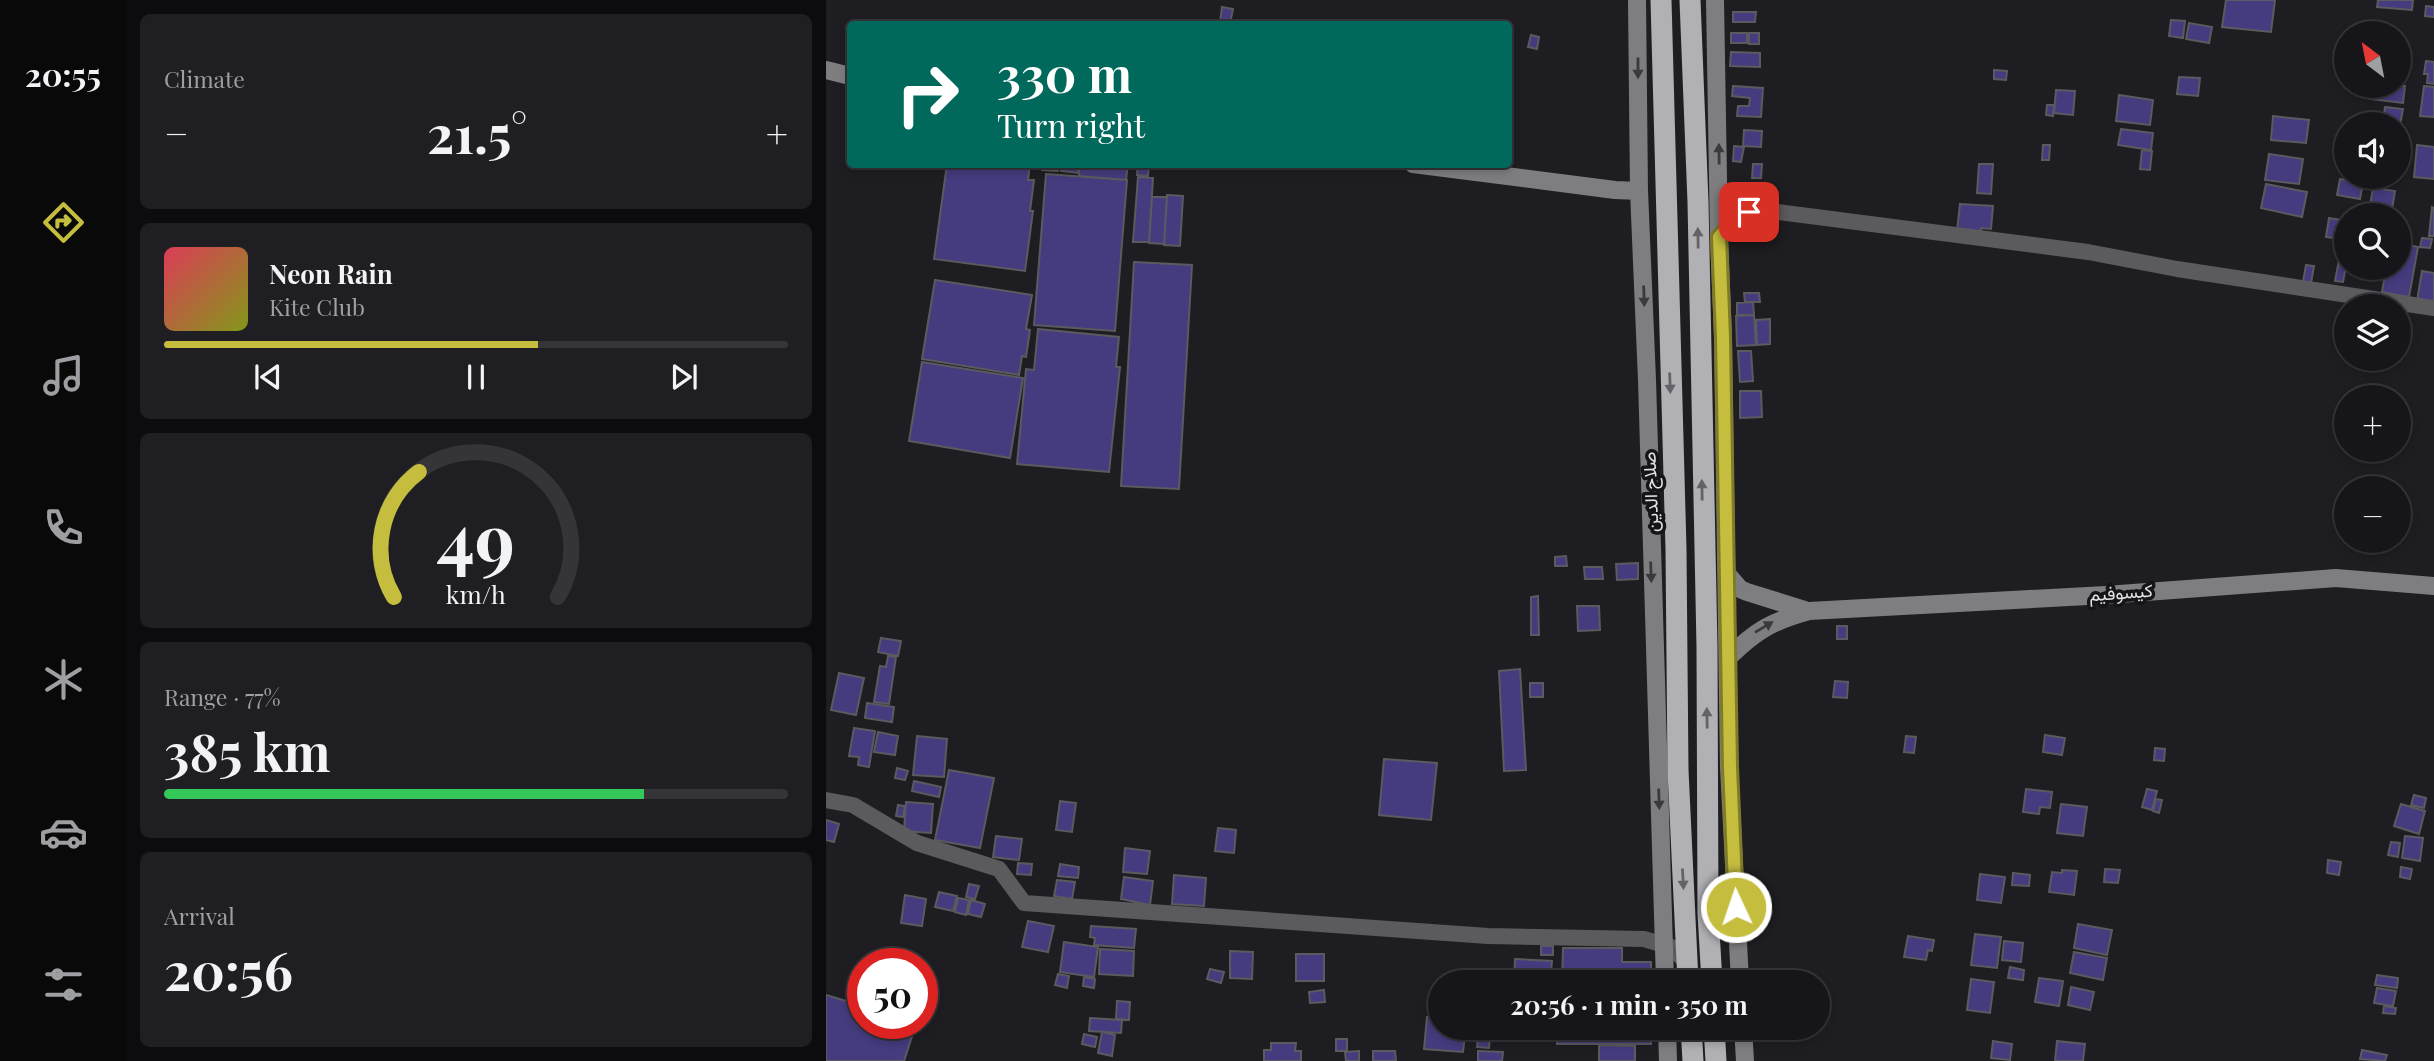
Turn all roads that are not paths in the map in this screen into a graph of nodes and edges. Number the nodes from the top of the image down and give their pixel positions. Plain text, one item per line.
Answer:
1 (1637, 0) edge
2 (1661, 0) edge
3 (1690, 0) edge
4 (1716, 0) edge
5 (826, 70) edge
6 (847, 75) edge
7 (1444, 168) edge
8 (1639, 191) junction
9 (1720, 192) junction
10 (1757, 209) junction
11 (1719, 237) junction
12 (2434, 308) edge
13 (1727, 574) junction
14 (2434, 586) edge
15 (1809, 611) junction
16 (1728, 658) junction
17 (826, 800) edge
18 (1663, 944) junction
19 (1664, 970) edge
20 (1686, 970) edge
21 (1687, 970) edge
22 (1711, 970) edge
23 (1739, 970) edge
24 (1667, 1040) edge
25 (1692, 1040) edge
26 (1715, 1040) edge
27 (1744, 1040) edge
28 (1668, 1061) edge
29 (1693, 1061) edge
30 (1716, 1061) edge
31 (1745, 1061) edge

1 -> 8 main road
2 -> 21 highway, صلاح الدين
22 -> 3 highway
9 -> 4 main road
5 - 6 main road
7 - 8 main road
8 -> 18 main road
9 - 10 street
9 - 11 main road
10 - 11 street
10 - 12 street
11 - 13 main road
13 - 15 main road, كيسوفيم
13 - 16 main road
14 - 15 main road, كيسوفيم
16 -> 15 main road, كيسوفيم
16 - 23 main road
17 - 18 street
18 - 19 main road
18 - 20 street
24 - 28 main road
25 - 29 highway
26 - 30 highway
27 - 31 main road

